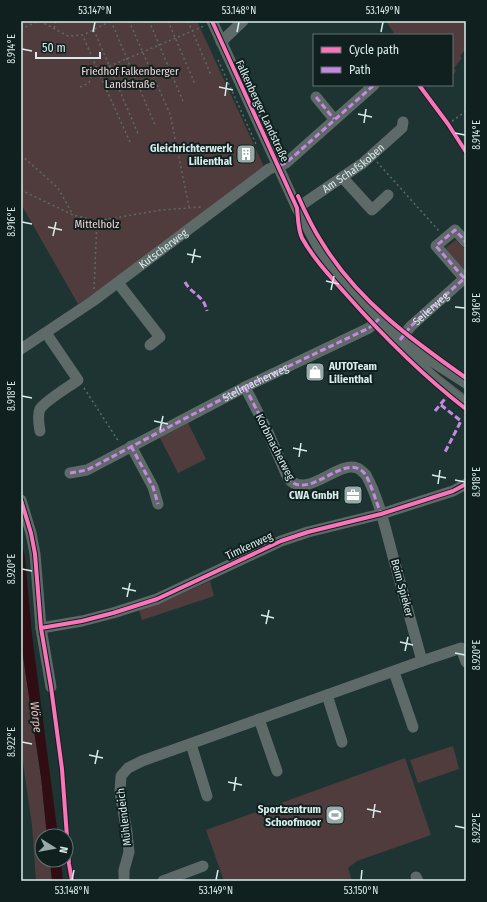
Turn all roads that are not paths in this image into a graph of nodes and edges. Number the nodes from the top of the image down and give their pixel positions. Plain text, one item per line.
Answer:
1 (243, 21) edge
2 (208, 24) edge
3 (221, 42) junction
4 (373, 86) edge
5 (316, 97) dead end
6 (334, 119) junction
7 (403, 122) dead end
8 (279, 166) junction
9 (342, 177) junction
10 (388, 195) dead end
11 (297, 208) junction
12 (466, 242) edge
13 (465, 278) edge
14 (118, 283) junction
15 (379, 319) junction
16 (46, 332) junction
17 (400, 340) junction
18 (150, 345) dead end
19 (21, 349) edge
20 (466, 383) edge
21 (245, 388) junction
22 (466, 404) edge
23 (40, 431) dead end
24 (127, 448) junction
25 (70, 473) dead end
26 (466, 484) edge
27 (21, 500) edge
28 (158, 504) dead end
29 (381, 514) junction
30 (41, 628) junction
31 (422, 662) junction
32 (466, 662) edge
33 (394, 672) junction
34 (51, 687) dead end
35 (327, 695) junction
36 (259, 719) junction
37 (413, 728) dead end
38 (342, 742) dead end
39 (191, 744) junction
40 (277, 771) dead end
41 (207, 796) dead end
42 (203, 866) dead end
43 (124, 881) edge
44 (163, 881) edge

1 - 3 street
2 - 3 street, Falkenberger Landstraße
3 - 8 street, Falkenberger Landstraße
4 - 6 street, Falkenberger Landstraße
5 - 6 street
6 - 8 street, Falkenberger Landstraße
7 - 9 street, Am Schafskoben
8 - 11 street, Falkenberger Landstraße
8 - 14 street, Kutscherweg
9 - 10 street
9 - 11 street, Am Schafskoben
11 - 15 street, Falkenberger Landstraße
12 - 13 street, Seilerweg
13 - 17 street, Seilerweg
14 - 16 street, Kutscherweg
14 - 18 street
15 - 17 street, Falkenberger Landstraße
15 - 21 street, Stellmacherweg
16 - 19 street, Kutscherweg
16 - 23 street
17 - 20 street, Falkenberger Landstraße
17 - 22 street, Falkenberger Landstraße
21 - 24 street, Stellmacherweg
21 - 29 street, Korbmacherweg
24 - 25 street, Stellmacherweg
24 - 28 street
26 - 29 street, Timkenweg
27 - 30 street
29 - 30 street, Timkenweg
29 - 31 street, Beim Spieker
30 - 34 street
31 - 32 street
31 - 33 street
33 - 35 street
33 - 37 street
35 - 36 street
35 - 38 street
36 - 39 street
36 - 40 street
39 - 41 street
39 - 43 street, Mühlendeich
42 - 44 street

